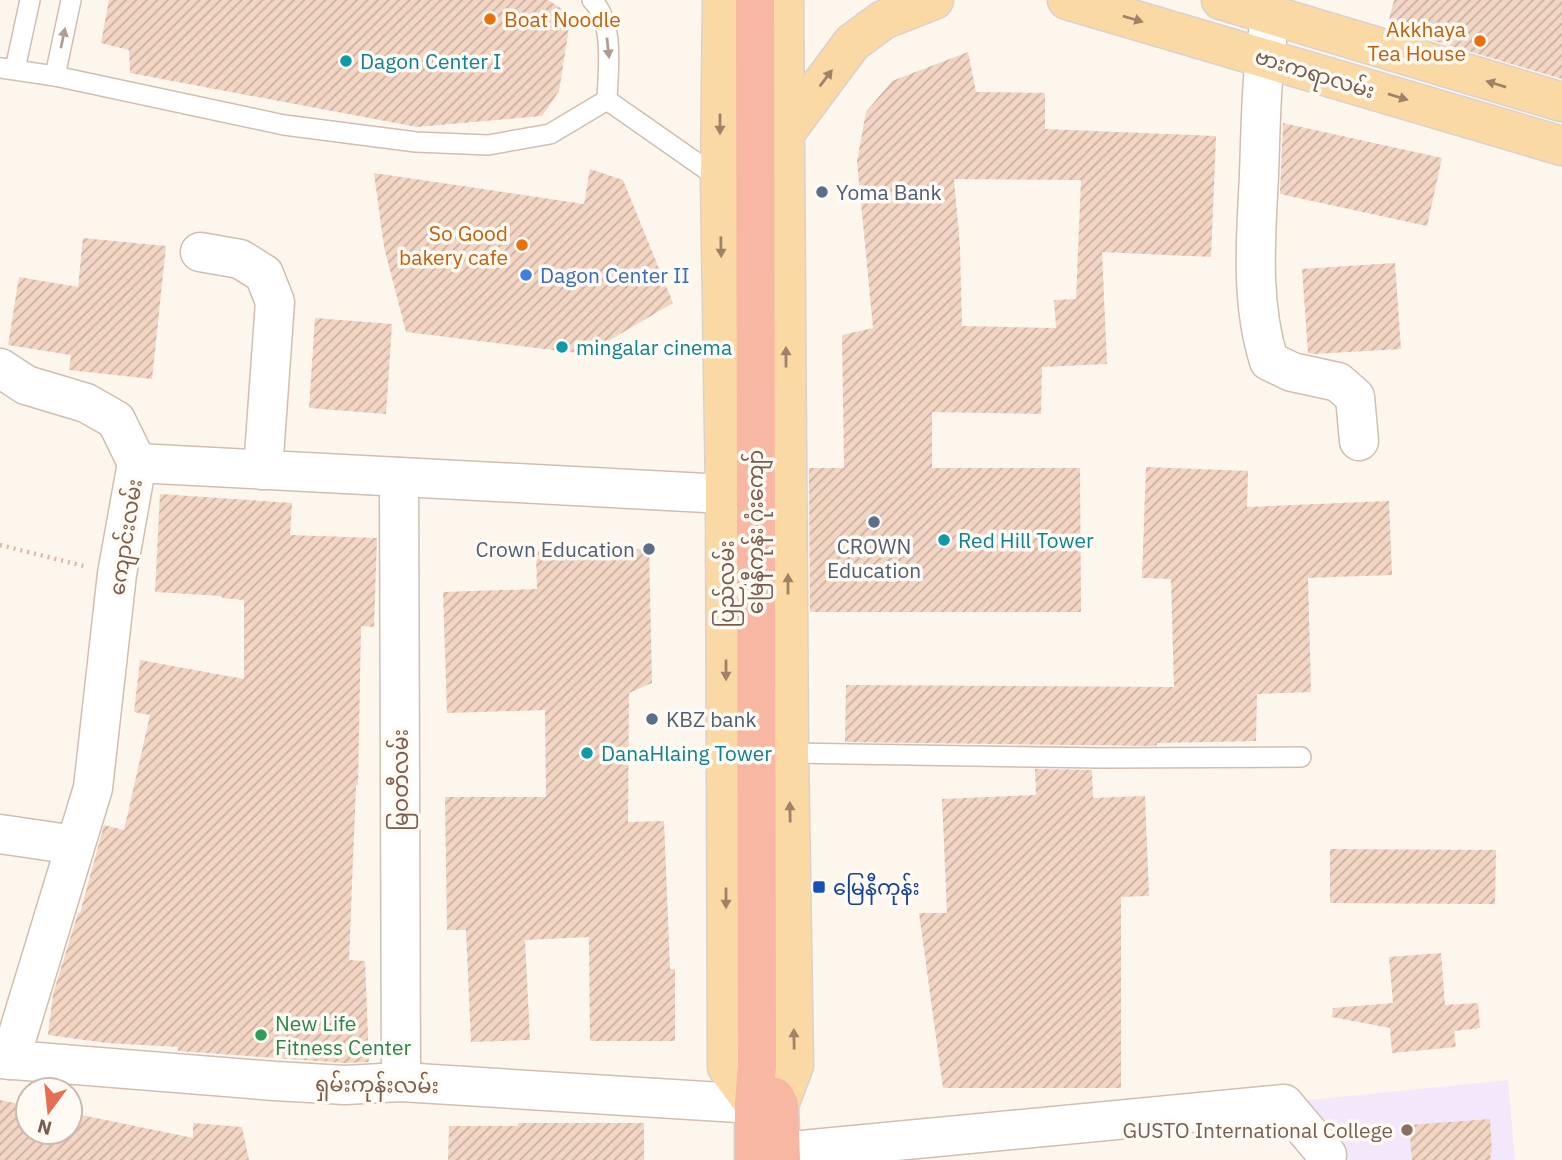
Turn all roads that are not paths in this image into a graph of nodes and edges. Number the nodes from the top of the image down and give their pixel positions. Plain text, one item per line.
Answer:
1 (30, 0) edge
2 (71, 0) edge
3 (592, 0) edge
4 (702, 0) edge
5 (722, 0) edge
6 (755, 0) edge
7 (784, 0) edge
8 (934, 0) edge
9 (1067, 0) edge
10 (1221, 0) edge
11 (1271, 15) junction
12 (1263, 57) junction
13 (8, 68) edge
14 (720, 69) junction
15 (55, 76) junction
16 (607, 100) junction
17 (1562, 102) edge
18 (785, 132) junction
19 (1562, 146) edge
20 (720, 178) junction
21 (200, 252) dead end
22 (0, 368) edge
23 (1359, 441) dead end
24 (137, 463) junction
25 (263, 470) junction
26 (399, 477) junction
27 (725, 494) junction
28 (789, 753) junction
29 (1301, 757) dead end
30 (0, 834) edge
31 (75, 845) junction
32 (5, 1059) edge
33 (401, 1082) junction
34 (767, 1104) junction
35 (1327, 1155) dead end
36 (772, 1158) edge

1 - 13 lane
15 -> 2 lane
3 -> 16 lane
4 - 14 main road
5 - 14 main road, ပြည်လမ်း
6 - 34 highway, မြေနီကုန်း ဂုံးကျော်
7 - 18 main road
18 -> 8 main road
9 -> 12 main road, ဗားကရာလမ်း
10 - 11 main road, ဗားကရာလမ်း
11 - 12 street
17 -> 11 main road, ဗားကရာလမ်း
12 -> 19 main road, ဗားကရာလမ်း
12 - 23 street
13 - 15 lane
14 -> 20 main road, ပြည်လမ်း
15 - 16 lane
16 - 20 lane
28 -> 18 main road
20 -> 27 main road, ပြည်လမ်း
21 - 25 street
22 - 24 street
24 - 25 street, ကျောင်းလမ်း
24 - 31 street, ကျောင်းလမ်း
25 - 26 street, ကျောင်းလမ်း
26 - 27 street, ကျောင်းလမ်း
26 - 33 street, မြဝတီလမ်း
27 -> 34 main road, ပြည်လမ်း
28 - 29 lane
34 -> 28 main road
30 - 31 street
31 - 32 street, ကျောင်းလမ်း
32 - 33 street, ရှမ်းကုန်းလမ်း
33 - 34 street, ရှမ်းကုန်းလမ်း
34 - 36 highway
35 - 36 street

